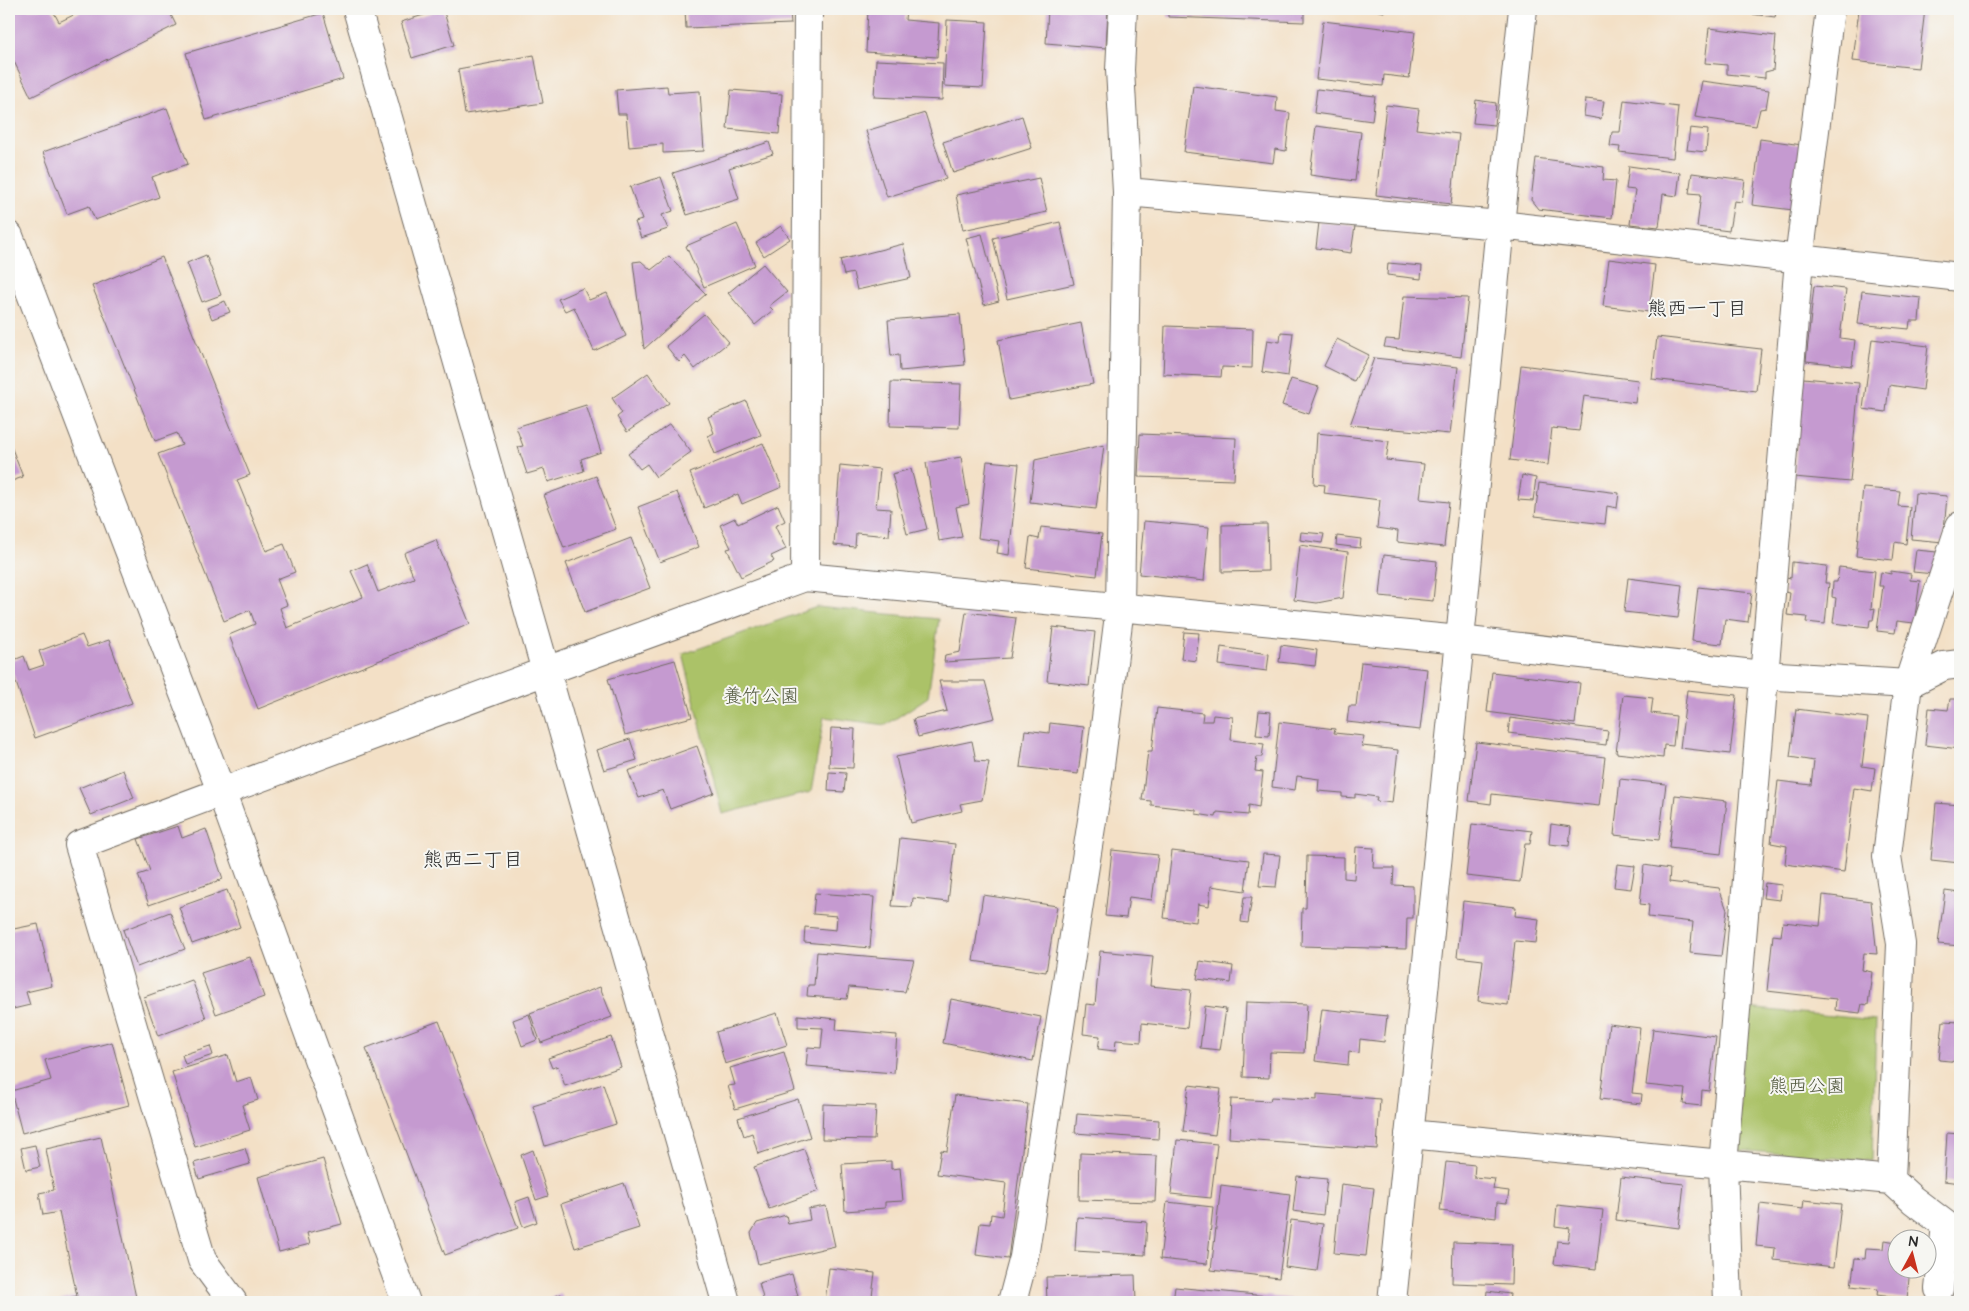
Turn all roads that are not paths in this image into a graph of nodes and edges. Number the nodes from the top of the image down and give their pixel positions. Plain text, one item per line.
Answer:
1 (358, 9) edge
2 (808, 9) edge
3 (1123, 9) edge
4 (1523, 9) edge
5 (1830, 9) edge
6 (1128, 192) junction
7 (1500, 225) junction
8 (9, 236) edge
9 (1799, 260) junction
10 (1960, 277) edge
11 (1960, 526) edge
12 (805, 578) junction
13 (1120, 607) junction
14 (1460, 640) junction
15 (1960, 664) edge
16 (546, 671) junction
17 (1762, 675) junction
18 (1908, 684) junction
19 (221, 791) junction
20 (1409, 1134) junction
21 (1723, 1165) junction
22 (1891, 1180) junction
23 (1939, 1289) dead end
24 (233, 1302) edge
25 (406, 1302) edge
26 (726, 1302) edge
27 (1012, 1302) edge
28 (1392, 1302) edge
29 (1728, 1302) edge

1 - 16 street
2 - 12 street
3 - 6 street
4 - 7 street
5 - 9 street
6 - 7 street
6 - 13 street
7 - 9 street
7 - 14 street
8 - 19 street
9 - 10 street
9 - 17 street
11 - 18 street
12 - 13 street
12 - 16 street
13 - 14 street
13 - 27 street
14 - 17 street
14 - 20 street
15 - 18 street
16 - 19 street
16 - 26 street
17 - 18 street
17 - 21 street
18 - 22 street
19 - 24 street
19 - 25 street
20 - 21 street
20 - 28 street
21 - 22 street
21 - 29 street
22 - 23 street

